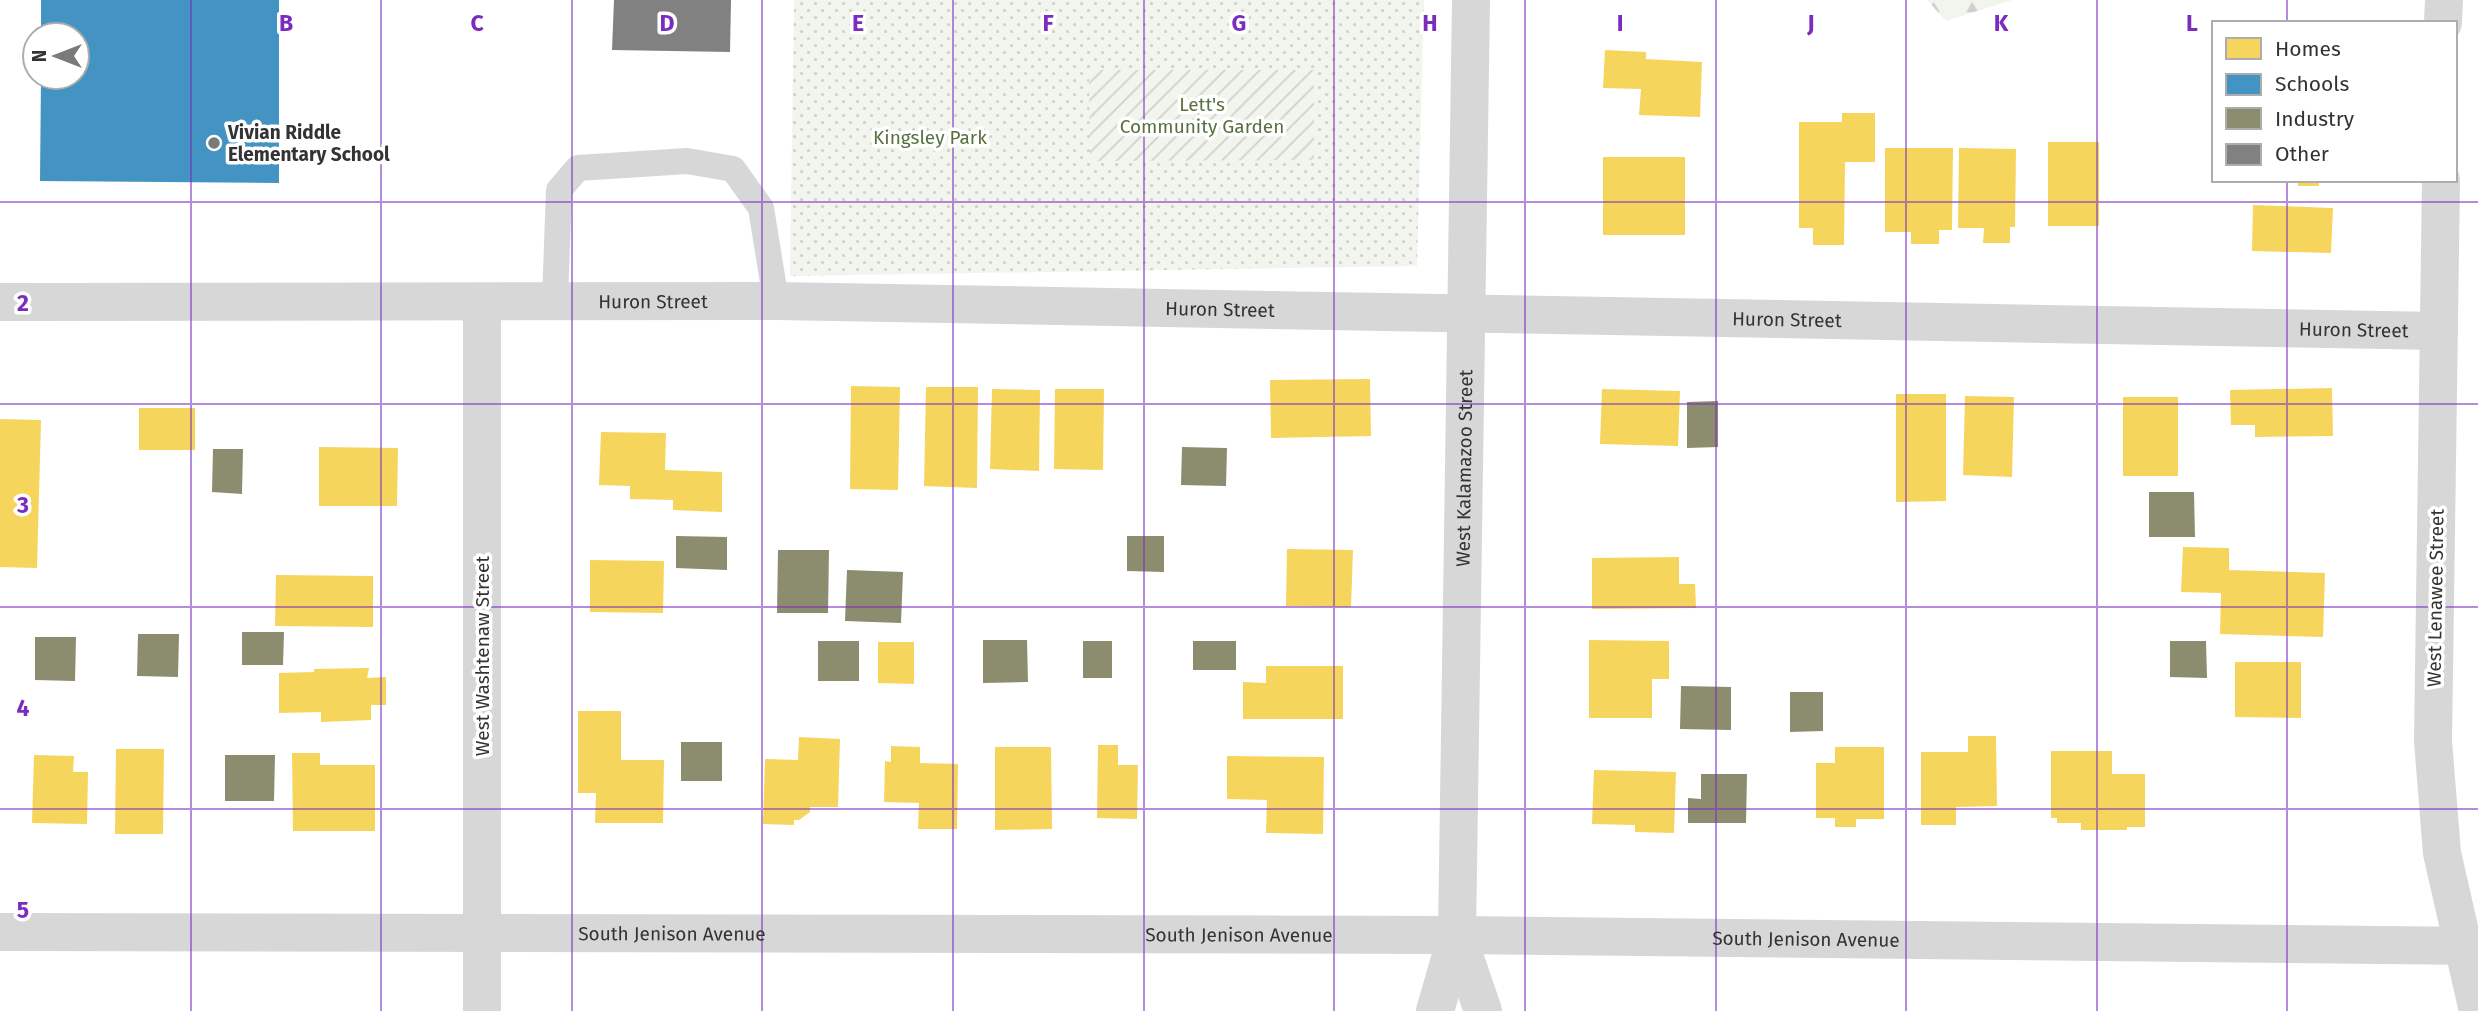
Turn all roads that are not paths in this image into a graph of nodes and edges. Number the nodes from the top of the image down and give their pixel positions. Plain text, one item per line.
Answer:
1 (1471, 0) edge
2 (2444, 0) edge
3 (2443, 21) edge
4 (2441, 182) edge
5 (555, 299) junction
6 (776, 300) junction
7 (0, 302) edge
8 (482, 302) junction
9 (1467, 312) junction
10 (2439, 331) junction
11 (0, 932) edge
12 (482, 934) junction
13 (1457, 935) junction
14 (2470, 946) edge
15 (482, 1011) edge
16 (1435, 1011) edge
17 (1483, 1011) edge
18 (2478, 1011) edge

1 - 9 street, West Kalamazoo Street
2 - 3 street
4 - 10 street, West Lenawee Street
5 - 6 street, Huron Street
5 - 6 lane
5 - 8 street, Huron Street
6 - 9 street, Huron Street
7 - 8 street, Huron Street
8 - 12 street, West Washtenaw Street
9 - 10 street, Huron Street
9 - 13 street, West Kalamazoo Street
10 - 14 street, West Lenawee Street
11 - 12 street, South Jenison Avenue
12 - 13 street, South Jenison Avenue
12 - 15 street, West Washtenaw Street
13 - 14 street, South Jenison Avenue
13 - 16 street, West Kalamazoo Street
13 - 17 street, West Kalamazoo Street
14 - 18 street, West Lenawee Street

